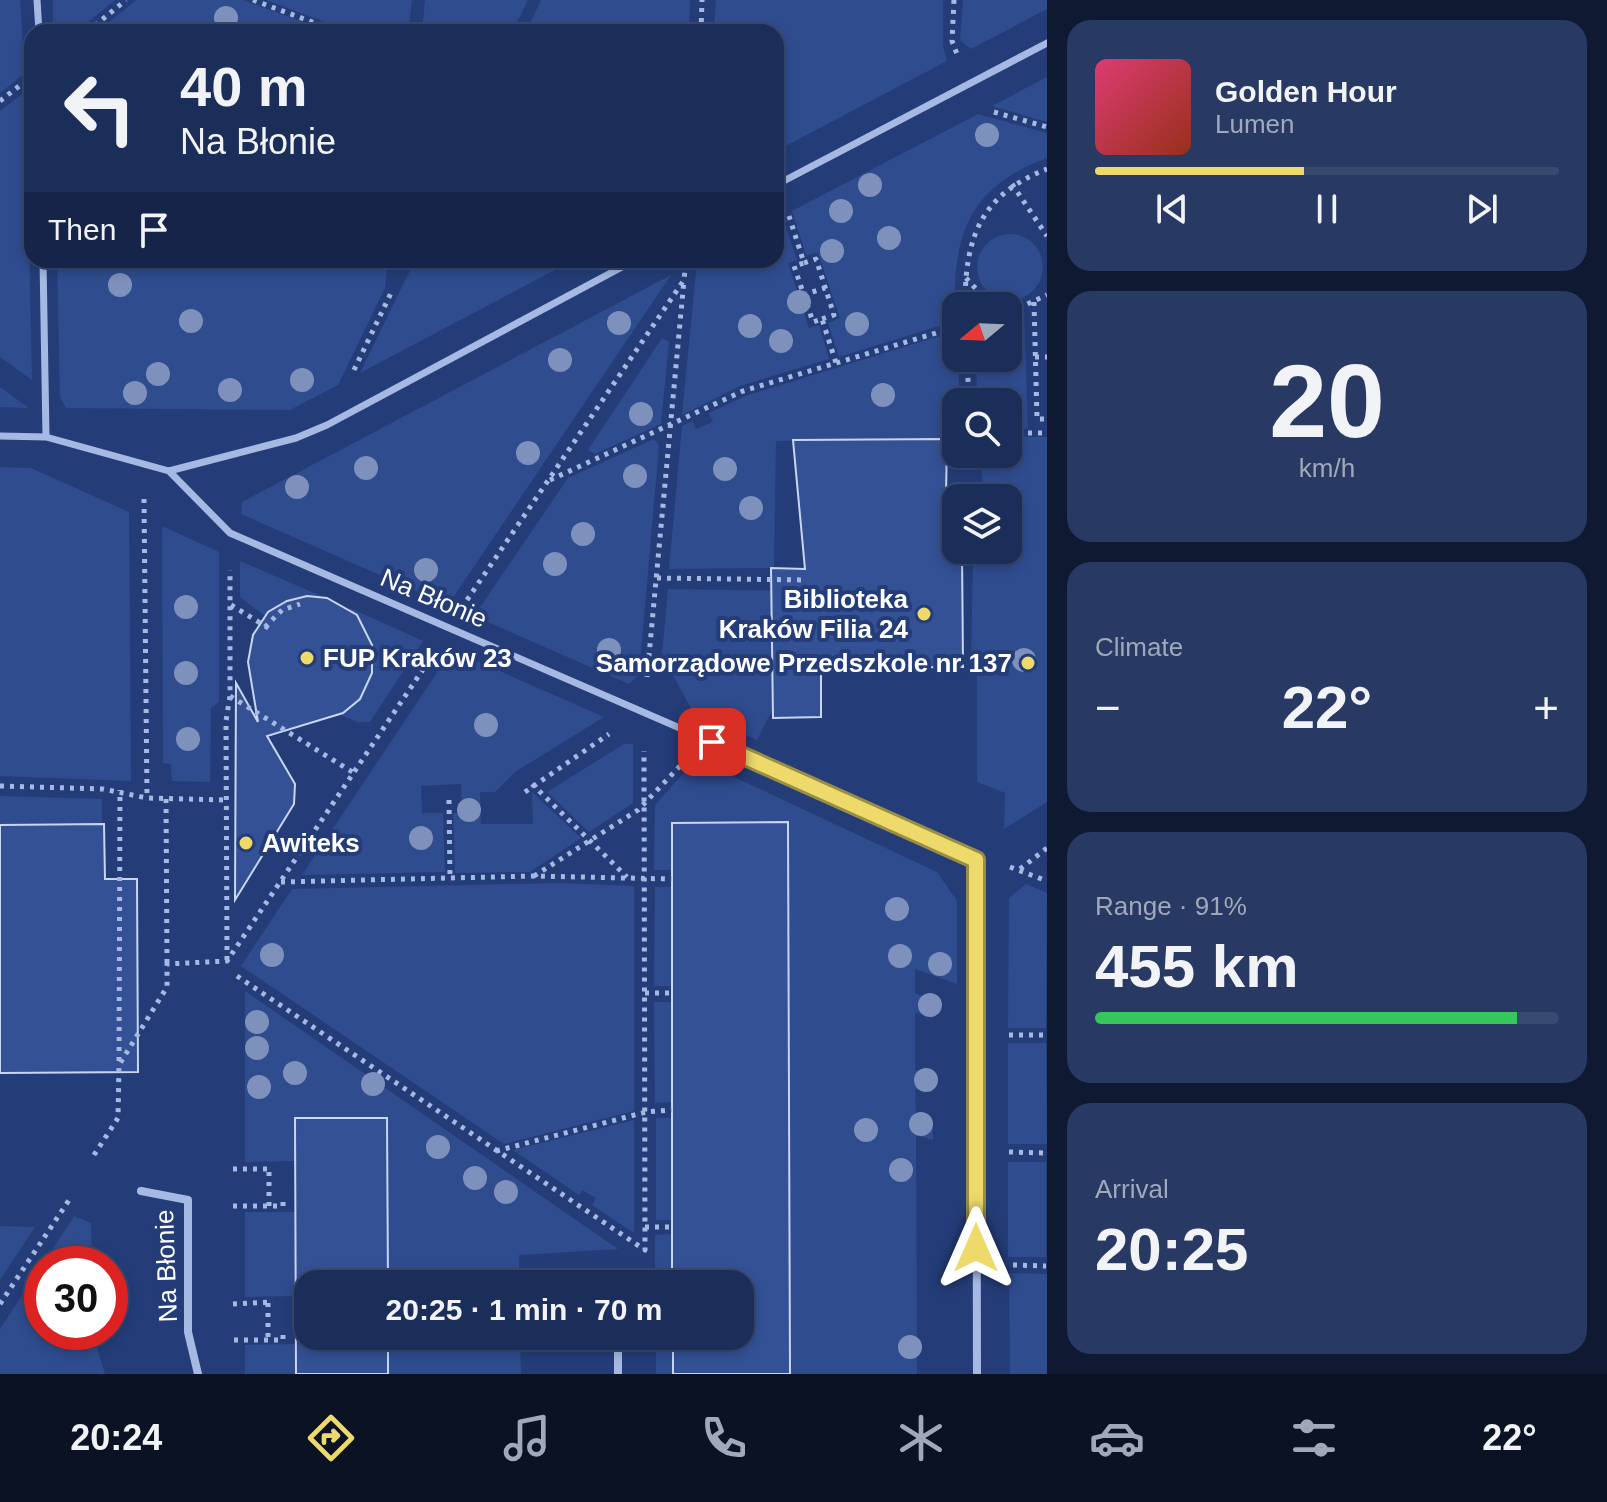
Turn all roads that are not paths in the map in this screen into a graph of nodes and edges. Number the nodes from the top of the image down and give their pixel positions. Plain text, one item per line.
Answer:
1 (37, 0) edge
2 (38, 24) edge
3 (1047, 43) edge
4 (784, 181) edge
5 (43, 268) edge
6 (620, 268) edge
7 (0, 436) edge
8 (46, 437) junction
9 (169, 471) junction
10 (712, 742) joint
11 (141, 1191) dead end
12 (618, 1350) edge
13 (198, 1374) edge
14 (618, 1374) edge
15 (977, 1374) edge

1 - 2 street
3 - 4 street
5 - 8 street
6 - 9 street
7 - 8 street
8 - 9 street
9 - 10 street, Na Błonie
10 - 15 street, Na Błonie
11 - 13 street, Na Błonie
12 - 14 street

